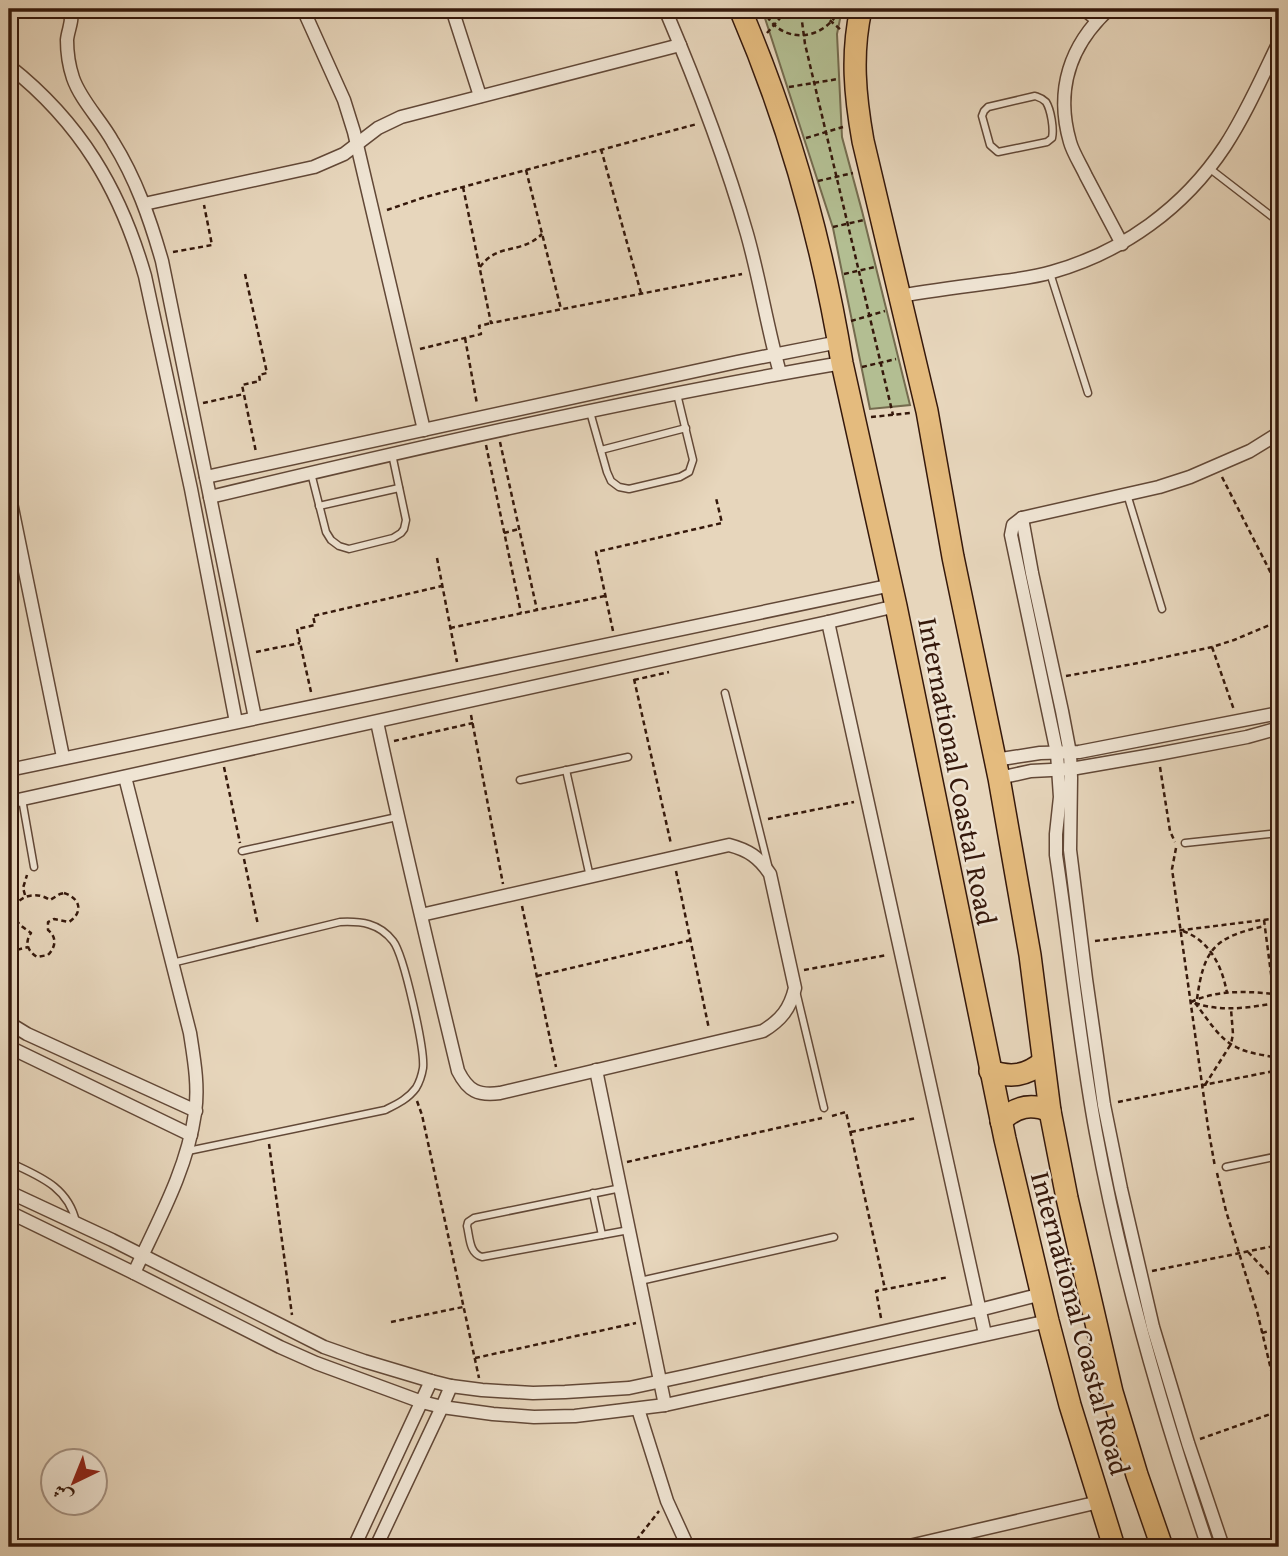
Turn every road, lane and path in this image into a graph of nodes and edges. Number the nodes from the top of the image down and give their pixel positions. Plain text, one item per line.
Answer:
1 (303, 9) edge
2 (453, 9) edge
3 (665, 9) edge
4 (740, 9) edge
5 (763, 9) edge
6 (788, 9) edge
7 (816, 9) edge
8 (840, 9) edge
9 (861, 9) edge
10 (1079, 9) edge
11 (1109, 9) edge
12 (73, 10) edge
13 (801, 14) junction
14 (832, 22) junction
15 (1095, 22) junction
16 (774, 25) junction
17 (804, 36) junction
18 (1279, 42) edge
19 (856, 44) junction
20 (680, 45) junction
21 (756, 47) junction
22 (9, 66) edge
23 (855, 76) junction
24 (814, 83) junction
25 (773, 90) junction
26 (480, 96) junction
27 (1064, 114) junction
28 (1050, 116) junction
29 (710, 121) junction
30 (860, 123) junction
31 (826, 132) junction
32 (790, 142) junction
33 (357, 144) junction
34 (601, 149) junction
35 (1209, 168) junction
36 (526, 169) junction
37 (870, 170) junction
38 (836, 177) junction
39 (803, 184) junction
40 (463, 187) junction
41 (202, 191) junction
42 (144, 204) junction
43 (374, 215) junction
44 (881, 216) junction
45 (1279, 222) edge
46 (848, 223) junction
47 (816, 230) junction
48 (542, 234) junction
49 (1122, 244) junction
50 (160, 255) junction
51 (892, 264) junction
52 (480, 267) junction
53 (164, 271) junction
54 (756, 271) junction
55 (859, 271) junction
56 (1050, 273) junction
57 (245, 274) dead end
58 (145, 276) junction
59 (827, 277) junction
60 (641, 293) junction
61 (901, 301) junction
62 (561, 309) junction
63 (869, 316) junction
64 (491, 323) junction
65 (464, 338) junction
66 (841, 350) junction
67 (406, 352) junction
68 (775, 355) junction
69 (913, 355) junction
70 (880, 363) junction
71 (780, 373) junction
72 (1088, 393) dead end
73 (244, 394) junction
74 (677, 394) junction
75 (191, 405) junction
76 (927, 411) junction
77 (590, 412) junction
78 (893, 415) junction
79 (480, 417) junction
80 (855, 419) junction
81 (685, 428) junction
82 (424, 429) junction
83 (498, 431) junction
84 (1279, 433) edge
85 (483, 434) junction
86 (601, 450) junction
87 (392, 454) junction
88 (259, 465) junction
89 (1216, 467) junction
90 (310, 473) junction
91 (206, 477) junction
92 (399, 488) junction
93 (9, 493) edge
94 (1127, 494) junction
95 (210, 497) junction
96 (716, 498) dead end
97 (319, 506) junction
98 (1022, 518) junction
99 (12, 528) edge
100 (519, 529) junction
101 (504, 533) junction
102 (437, 558) dead end
103 (442, 586) junction
104 (1279, 589) edge
105 (605, 596) junction
106 (894, 596) junction
107 (1162, 609) dead end
108 (537, 610) junction
109 (521, 613) junction
110 (1279, 621) edge
111 (828, 622) junction
112 (450, 628) junction
113 (300, 643) junction
114 (615, 643) junction
115 (1212, 647) junction
116 (242, 655) junction
117 (460, 675) junction
118 (1054, 678) junction
119 (725, 693) dead end
120 (469, 701) junction
121 (314, 706) junction
122 (1279, 713) edge
123 (255, 718) junction
124 (236, 722) junction
125 (377, 722) junction
126 (1238, 722) junction
127 (473, 723) junction
128 (1279, 728) edge
129 (382, 744) junction
130 (1063, 753) junction
131 (1158, 754) junction
132 (63, 757) junction
133 (628, 757) dead end
134 (997, 769) junction
135 (1065, 769) junction
136 (9, 770) edge
137 (566, 770) junction
138 (125, 777) junction
139 (520, 780) dead end
140 (868, 800) junction
141 (15, 801) edge
142 (397, 817) junction
143 (757, 821) junction
144 (1279, 833) edge
145 (1185, 843) dead end
146 (242, 852) dead end
147 (34, 867) joint
148 (770, 874) junction
149 (590, 877) junction
150 (519, 893) junction
151 (505, 896) junction
152 (25, 897) junction
153 (421, 915) junction
154 (1279, 918) edge
155 (1264, 920) junction
156 (1265, 926) junction
157 (1181, 930) junction
158 (691, 940) dead end
159 (1082, 943) junction
160 (28, 947) junction
161 (1210, 951) junction
162 (9, 952) edge
163 (901, 952) junction
164 (172, 963) junction
165 (792, 972) junction
166 (537, 976) junction
167 (795, 988) junction
168 (1227, 993) junction
169 (1274, 994) junction
170 (1194, 1002) junction
171 (1275, 1003) junction
172 (1231, 1008) junction
173 (9, 1023) edge
174 (1279, 1035) edge
175 (1231, 1044) junction
176 (9, 1047) edge
177 (1279, 1058) edge
178 (1043, 1062) junction
179 (596, 1070) junction
180 (990, 1070) junction
181 (1279, 1070) edge
182 (559, 1079) junction
183 (1203, 1085) junction
184 (411, 1093) junction
185 (1104, 1105) junction
186 (824, 1108) dead end
187 (196, 1111) junction
188 (1050, 1111) junction
189 (916, 1118) dead end
190 (1001, 1121) junction
191 (851, 1132) junction
192 (267, 1134) junction
193 (191, 1135) junction
194 (188, 1151) junction
195 (1279, 1156) edge
196 (9, 1162) edge
197 (616, 1164) junction
198 (1226, 1167) dead end
199 (621, 1188) junction
200 (9, 1192) edge
201 (593, 1194) junction
202 (9, 1212) edge
203 (76, 1223) junction
204 (629, 1230) junction
205 (602, 1235) junction
206 (834, 1237) dead end
207 (1279, 1245) edge
208 (1247, 1251) junction
209 (1239, 1253) junction
210 (142, 1255) junction
211 (1279, 1271) edge
212 (134, 1273) junction
213 (1140, 1273) junction
214 (949, 1276) dead end
215 (1272, 1280) junction
216 (640, 1281) junction
217 (885, 1289) junction
218 (1279, 1289) edge
219 (1042, 1294) junction
220 (463, 1307) junction
221 (979, 1310) junction
222 (648, 1320) junction
223 (1048, 1321) junction
224 (391, 1322) dead end
225 (1279, 1328) edge
226 (294, 1332) junction
227 (883, 1332) junction
228 (1262, 1333) junction
229 (985, 1334) junction
230 (475, 1358) junction
231 (660, 1380) junction
232 (431, 1381) junction
233 (451, 1386) junction
234 (482, 1390) junction
235 (422, 1402) junction
236 (1279, 1403) edge
237 (665, 1405) junction
238 (442, 1407) junction
239 (638, 1409) junction
240 (1279, 1411) edge
241 (1188, 1443) junction
242 (667, 1501) junction
243 (1099, 1502) junction
244 (944, 1543) edge
245 (354, 1547) edge
246 (376, 1547) edge
247 (631, 1547) edge
248 (688, 1547) edge
249 (905, 1547) edge
250 (1114, 1547) edge
251 (1162, 1547) edge
252 (1208, 1547) edge
253 (1223, 1547) edge

1 - 33 street
2 - 26 street
3 - 20 street
4 - 21 highway, International Coastal Road
5 - 16 path
6 - 13 path
6 - 16 path
7 - 13 path
7 - 14 path
8 - 14 path
9 - 19 highway, International Coastal Road
10 - 15 lane
11 - 15 street
12 - 42 street
13 - 17 path
14 - 17 path
14 - 19 path
15 - 27 street
16 - 17 path
16 - 21 path
17 - 24 path
18 - 35 street
19 - 23 highway, International Coastal Road
20 - 26 street
20 - 29 street
21 - 25 highway, International Coastal Road
22 - 58 street
23 - 24 path
23 - 30 highway, International Coastal Road
24 - 25 path
24 - 31 path
25 - 32 highway, International Coastal Road
26 - 33 street
27 - 28 lane
27 - 49 street
28 - 28 lane
29 - 34 path
29 - 54 street
30 - 31 path
30 - 37 highway, International Coastal Road
31 - 32 path
31 - 38 path
32 - 39 highway, International Coastal Road
33 - 41 street
33 - 43 street
34 - 36 path
34 - 60 path
35 - 45 lane
35 - 49 street
36 - 40 path
36 - 48 path
37 - 38 path
37 - 44 highway, International Coastal Road
38 - 39 path
38 - 46 path
39 - 47 highway, International Coastal Road
40 - 43 path
40 - 52 path
41 - 42 street
41 - 50 path
42 - 50 street
43 - 67 street
44 - 46 path
44 - 51 highway, International Coastal Road
46 - 47 path
46 - 55 path
47 - 59 highway, International Coastal Road
48 - 52 path
48 - 62 path
49 - 56 street
50 - 53 street
51 - 55 path
51 - 61 highway, International Coastal Road
52 - 64 path
53 - 58 street
53 - 75 street
54 - 60 path
54 - 68 street
55 - 59 path
55 - 63 path
56 - 61 street
56 - 72 lane
57 - 73 path
58 - 124 street
59 - 66 highway, International Coastal Road
60 - 62 path
61 - 63 path
61 - 69 highway, International Coastal Road
62 - 64 path
63 - 66 path
63 - 70 path
64 - 65 path
65 - 67 path
65 - 79 path
66 - 68 street
66 - 70 path
66 - 71 street
66 - 80 highway, International Coastal Road
67 - 82 street
68 - 71 street
68 - 79 street
69 - 70 path
69 - 76 highway, International Coastal Road
70 - 78 path
71 - 74 street
73 - 75 path
73 - 88 path
74 - 77 street
74 - 81 lane
75 - 91 street
76 - 78 path
76 - 134 highway, International Coastal Road
77 - 83 street
77 - 86 lane
78 - 80 path
79 - 82 street
80 - 106 highway, International Coastal Road
81 - 86 lane
81 - 86 lane
82 - 88 street
83 - 85 street
83 - 100 path
84 - 89 street
85 - 87 street
85 - 101 path
87 - 90 street
87 - 92 lane
88 - 91 street
89 - 94 street
89 - 104 path
90 - 95 street
90 - 97 lane
91 - 95 street
92 - 97 lane
92 - 97 lane
93 - 99 street
94 - 98 street
94 - 107 lane
95 - 116 street
96 - 105 path
98 - 118 street
98 - 130 street
99 - 132 street
100 - 101 path
100 - 108 path
101 - 109 path
102 - 103 path
103 - 112 path
103 - 113 path
105 - 108 path
105 - 114 path
106 - 111 street
106 - 114 street
106 - 180 highway, International Coastal Road
108 - 109 path
109 - 112 path
110 - 115 path
111 - 120 street
111 - 140 street
112 - 117 path
113 - 116 path
113 - 121 path
114 - 117 street
115 - 118 path
115 - 126 path
116 - 123 street
117 - 121 street
118 - 130 street
119 - 143 lane
120 - 125 street
120 - 127 path
121 - 123 street
122 - 126 street
123 - 124 street
124 - 132 street
125 - 129 street
125 - 138 street
126 - 130 street
127 - 129 path
127 - 151 path
128 - 131 street
129 - 142 street
130 - 134 street
130 - 135 street
131 - 135 street
131 - 157 path
132 - 136 street
133 - 137 lane
134 - 135 street
134 - 178 highway, International Coastal Road
135 - 159 street
135 - 252 street
137 - 139 lane
137 - 149 lane
138 - 141 street
138 - 164 street
140 - 143 path
140 - 163 street
141 - 147 lane
142 - 146 lane
142 - 153 street
143 - 148 lane
144 - 145 lane
147 - 152 path
148 - 149 street
148 - 165 street
149 - 150 street
150 - 151 street
150 - 166 path
151 - 153 street
152 - 160 path
152 - 160 path
153 - 182 street
154 - 155 path
155 - 156 path
155 - 157 path
156 - 161 path
156 - 169 path
157 - 159 path
157 - 161 path
157 - 170 path
158 - 166 path
159 - 185 street
160 - 162 path
161 - 168 path
161 - 170 path
163 - 165 path
163 - 221 street
164 - 184 lane
164 - 187 street
165 - 167 street
166 - 182 path
167 - 179 street
167 - 186 lane
168 - 169 path
168 - 170 path
169 - 171 path
170 - 172 path
170 - 175 path
170 - 183 path
171 - 172 path
171 - 174 path
172 - 175 path
173 - 187 street
175 - 177 path
175 - 183 path
176 - 193 street
178 - 180 highway
178 - 188 highway, International Coastal Road
179 - 182 street
179 - 197 street
180 - 190 highway, International Coastal Road
181 - 183 path
183 - 185 path
183 - 209 path
184 - 192 lane
184 - 220 path
185 - 213 street
187 - 193 street
188 - 190 highway
188 - 251 highway, International Coastal Road
189 - 191 path
190 - 219 highway, International Coastal Road
191 - 197 path
191 - 217 path
192 - 194 lane
192 - 226 path
193 - 194 street
194 - 210 street
195 - 198 lane
196 - 203 lane
197 - 199 street
199 - 201 lane
199 - 204 street
200 - 203 street
201 - 205 lane
201 - 205 lane
202 - 212 street
203 - 210 street
204 - 205 lane
204 - 216 street
206 - 216 lane
207 - 208 path
208 - 209 path
208 - 215 path
209 - 213 path
209 - 228 path
210 - 212 street
210 - 226 street
211 - 215 path
212 - 235 street
213 - 241 street
214 - 217 path
215 - 218 path
216 - 222 street
217 - 227 path
219 - 221 street
219 - 223 highway, International Coastal Road
220 - 224 path
220 - 230 path
221 - 227 street
221 - 229 street
222 - 230 path
222 - 231 street
223 - 229 street
223 - 243 highway, International Coastal Road
225 - 228 path
226 - 232 street
227 - 231 street
228 - 236 path
229 - 237 street
230 - 234 path
231 - 234 street
231 - 237 street
232 - 233 street
232 - 235 street
233 - 234 street
233 - 238 street
235 - 238 street
235 - 245 street
237 - 239 street
238 - 239 street
238 - 246 street
239 - 242 street
240 - 241 path
241 - 253 street
242 - 247 path
242 - 248 street
243 - 244 street
243 - 250 highway, International Coastal Road
244 - 249 street

